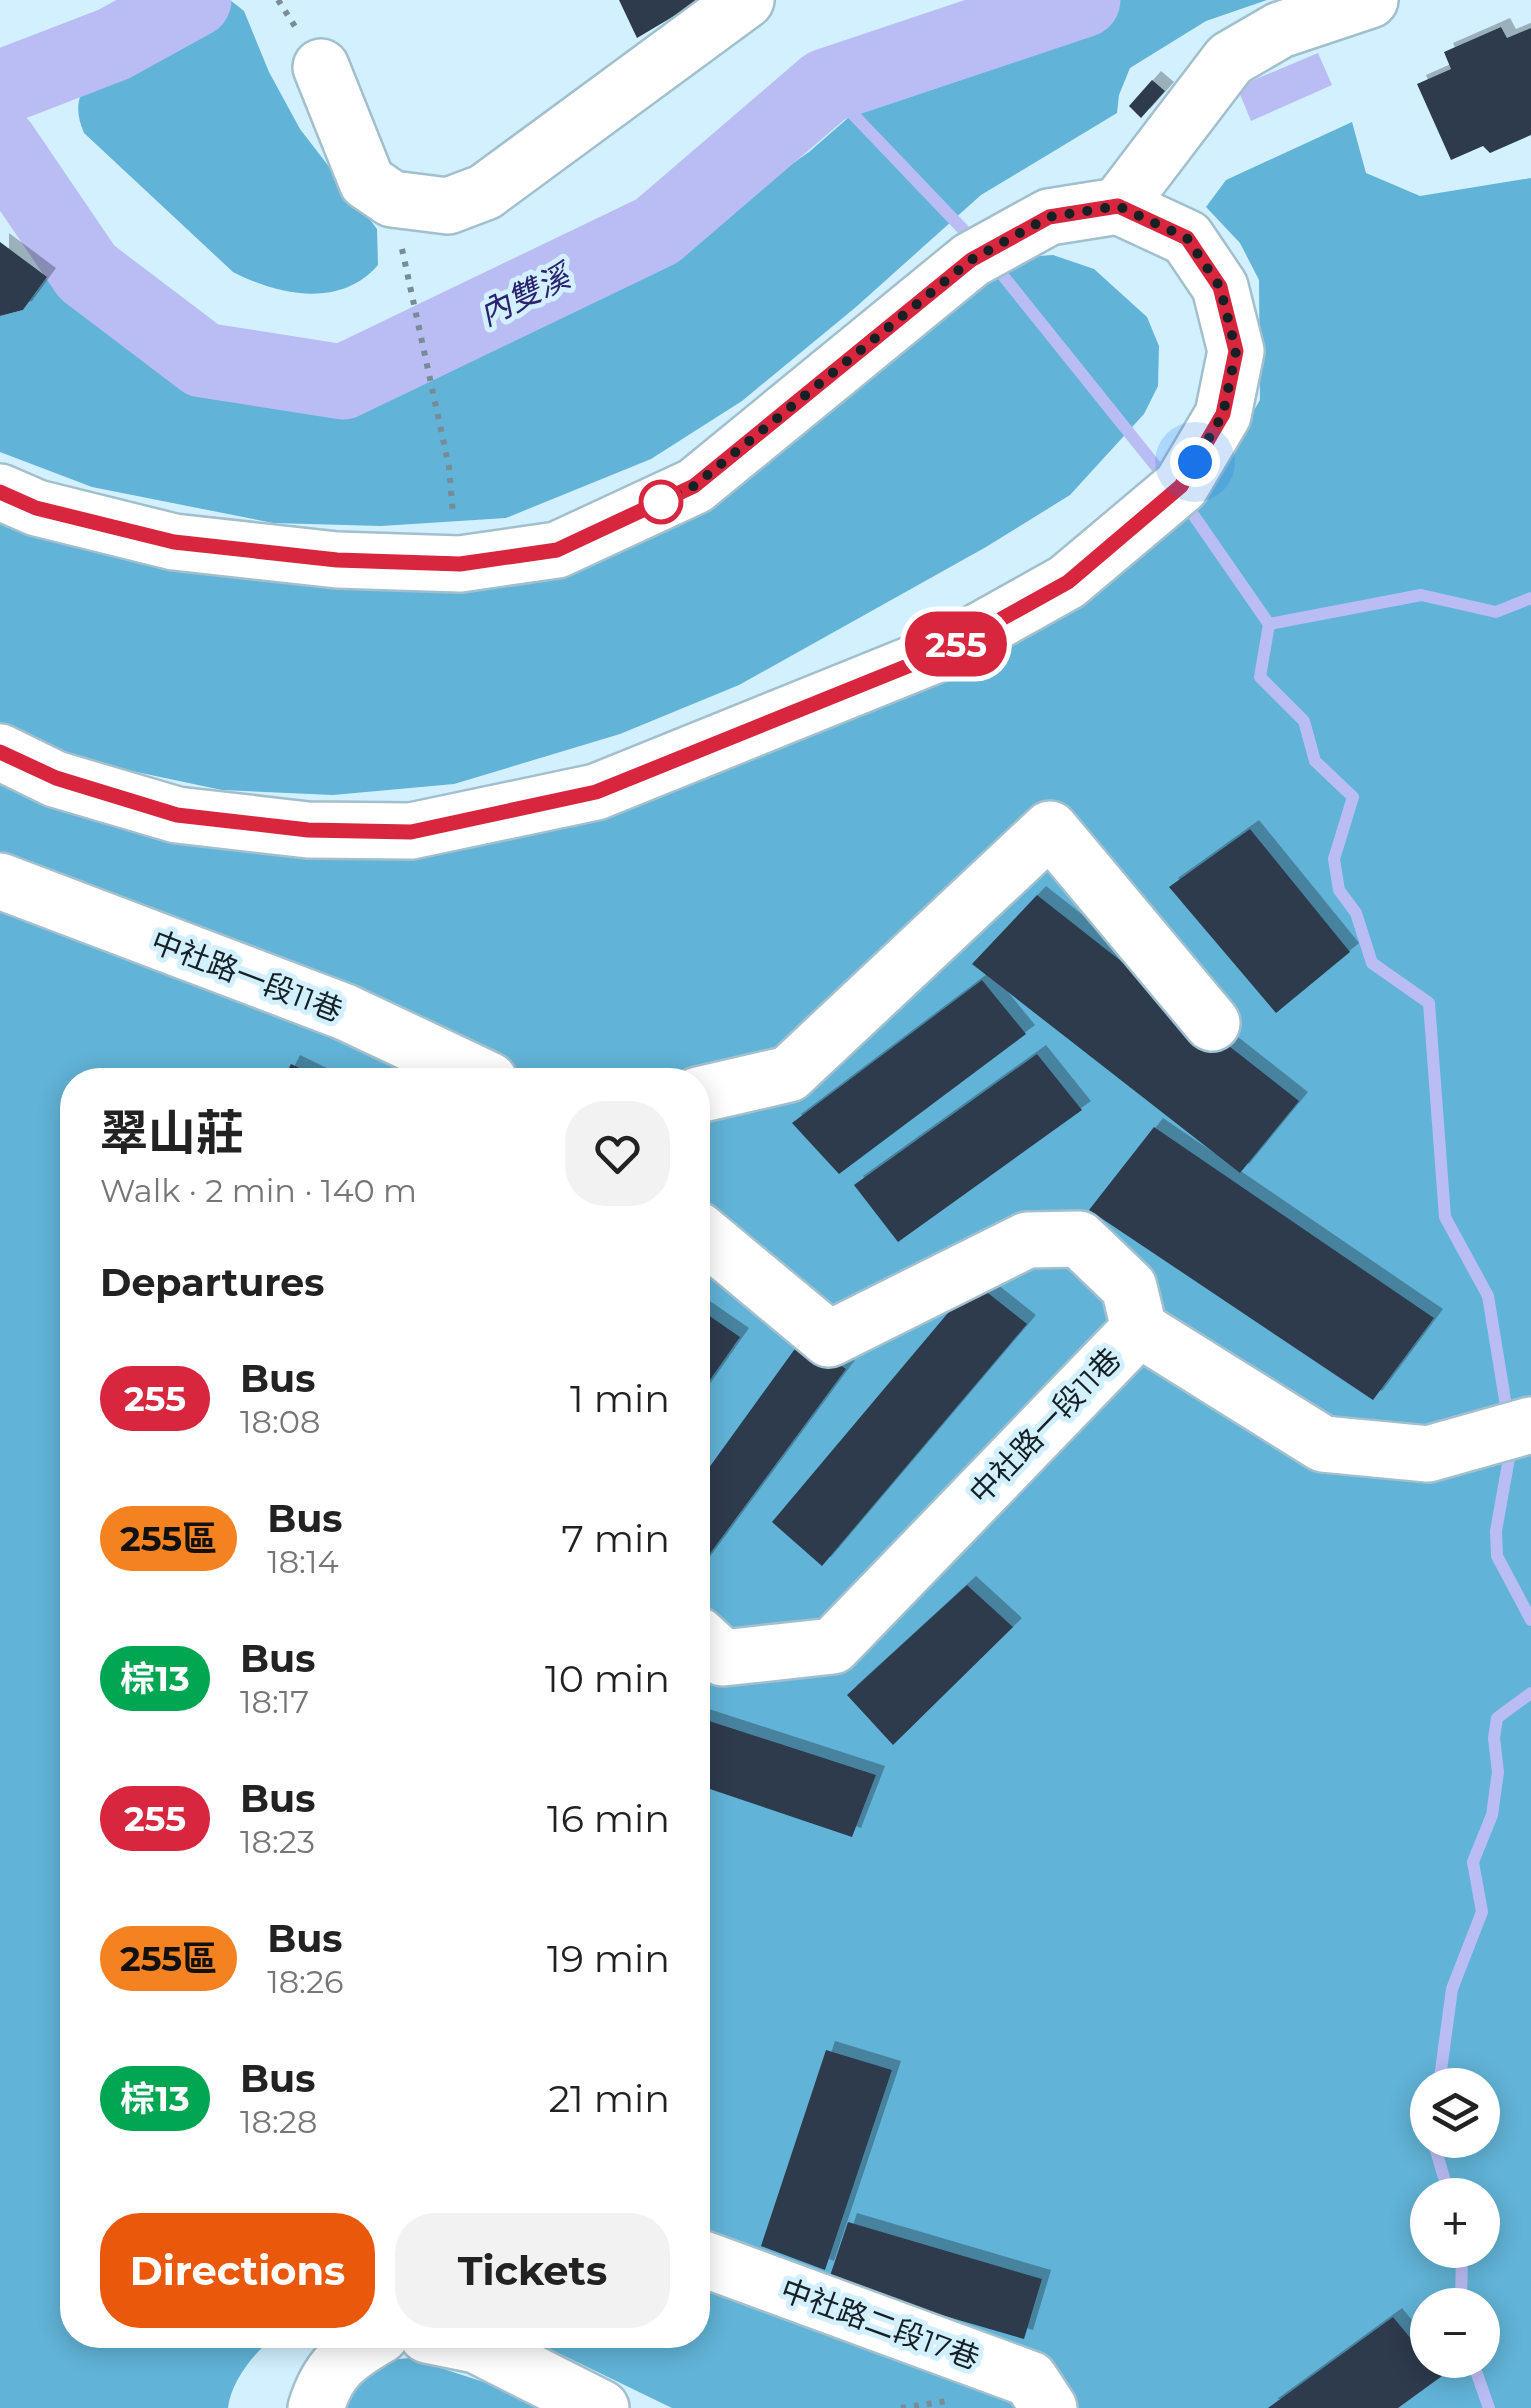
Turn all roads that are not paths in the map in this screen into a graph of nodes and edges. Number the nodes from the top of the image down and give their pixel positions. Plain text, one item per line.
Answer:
1 (746, 0) edge
2 (1370, 0) edge
3 (321, 67) dead end
4 (1118, 206) junction
5 (0, 492) edge
6 (0, 752) edge
7 (0, 881) edge
8 (1212, 1023) dead end
9 (464, 1068) edge
10 (710, 1092) edge
11 (710, 1240) edge
12 (1138, 1330) junction
13 (1531, 1425) edge
14 (710, 1646) edge
15 (710, 2261) edge
16 (358, 2348) edge
17 (482, 2348) edge
18 (316, 2408) edge
19 (601, 2408) edge
20 (1049, 2408) edge

1 - 3 street
2 - 4 street
4 - 5 street
4 - 6 street
7 - 9 street, 中社路一段11巷
8 - 10 street
11 - 12 street, 中社路一段11巷
12 - 13 street
12 - 14 street, 中社路一段11巷
15 - 20 street, 中社路二段17巷
16 - 18 street
17 - 19 street

